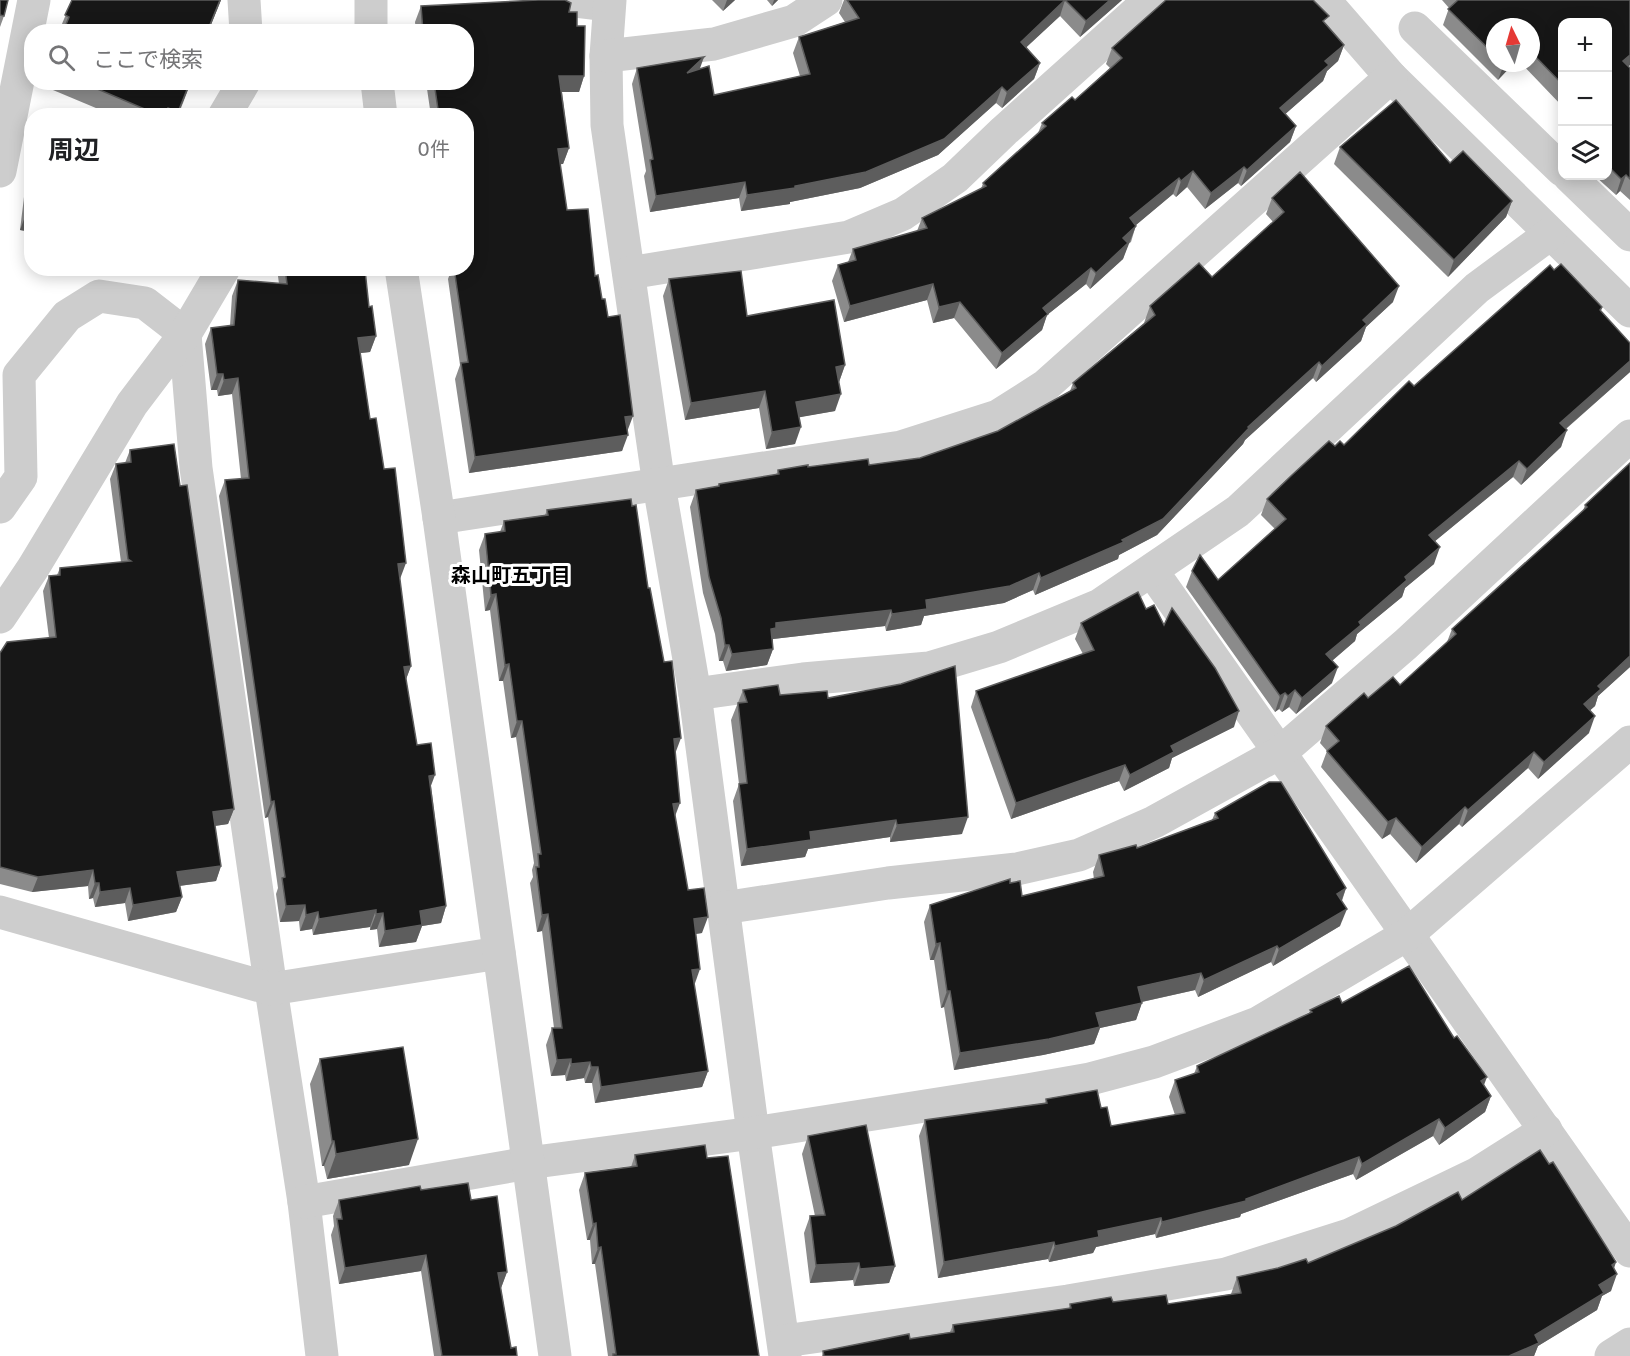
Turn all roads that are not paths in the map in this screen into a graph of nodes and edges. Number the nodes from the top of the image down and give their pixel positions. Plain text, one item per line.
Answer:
1 (34, 0) edge
2 (244, 0) edge
3 (371, 0) edge
4 (567, 0) edge
5 (826, 0) edge
6 (1150, 0) edge
7 (1324, 0) edge
8 (609, 2) edge
9 (31, 24) edge
10 (246, 24) edge
11 (371, 24) edge
12 (1415, 28) dead end
13 (606, 56) junction
14 (24, 71) edge
15 (1391, 76) junction
16 (239, 90) edge
17 (378, 90) edge
18 (229, 108) edge
19 (380, 108) edge
20 (12, 156) edge
21 (1558, 165) edge
22 (1573, 180) edge
23 (1550, 234) junction
24 (1630, 235) edge
25 (630, 273) junction
26 (219, 276) edge
27 (403, 276) edge
28 (1630, 311) edge
29 (185, 334) junction
30 (1630, 436) edge
31 (659, 485) junction
32 (0, 507) edge
33 (439, 518) junction
34 (1152, 571) junction
35 (0, 617) edge
36 (694, 694) junction
37 (1630, 742) edge
38 (1281, 752) junction
39 (723, 908) junction
40 (0, 912) edge
41 (1408, 933) junction
42 (499, 953) junction
43 (271, 989) junction
44 (1546, 1130) junction
45 (753, 1132) junction
46 (528, 1163) junction
47 (304, 1202) junction
48 (1630, 1251) edge
49 (1630, 1344) edge
50 (784, 1349) edge
51 (322, 1356) edge
52 (555, 1356) edge
53 (1611, 1356) edge

1 - 9 street
2 - 10 street
3 - 11 street
4 - 8 street
5 - 13 street
6 - 25 street
7 - 15 street
8 - 13 street
12 - 21 street
13 - 25 street
14 - 20 street
15 - 23 street
15 - 31 street
16 - 18 street
17 - 19 street
22 - 24 street
23 - 28 street
23 - 34 street
25 - 31 street
26 - 29 street
27 - 33 street
29 - 32 street
29 - 35 street
29 - 43 street
30 - 38 street
31 - 33 street
31 - 36 street
33 - 42 street
34 - 36 street
34 - 38 street
36 - 39 street
37 - 41 street
38 - 39 street
38 - 41 street
39 - 45 street
40 - 43 street
41 - 44 street
41 - 45 street
42 - 43 street
42 - 46 street
43 - 47 street
44 - 48 street
44 - 50 street
45 - 46 street
45 - 50 street
46 - 47 street
46 - 52 street
47 - 51 street
49 - 53 street

